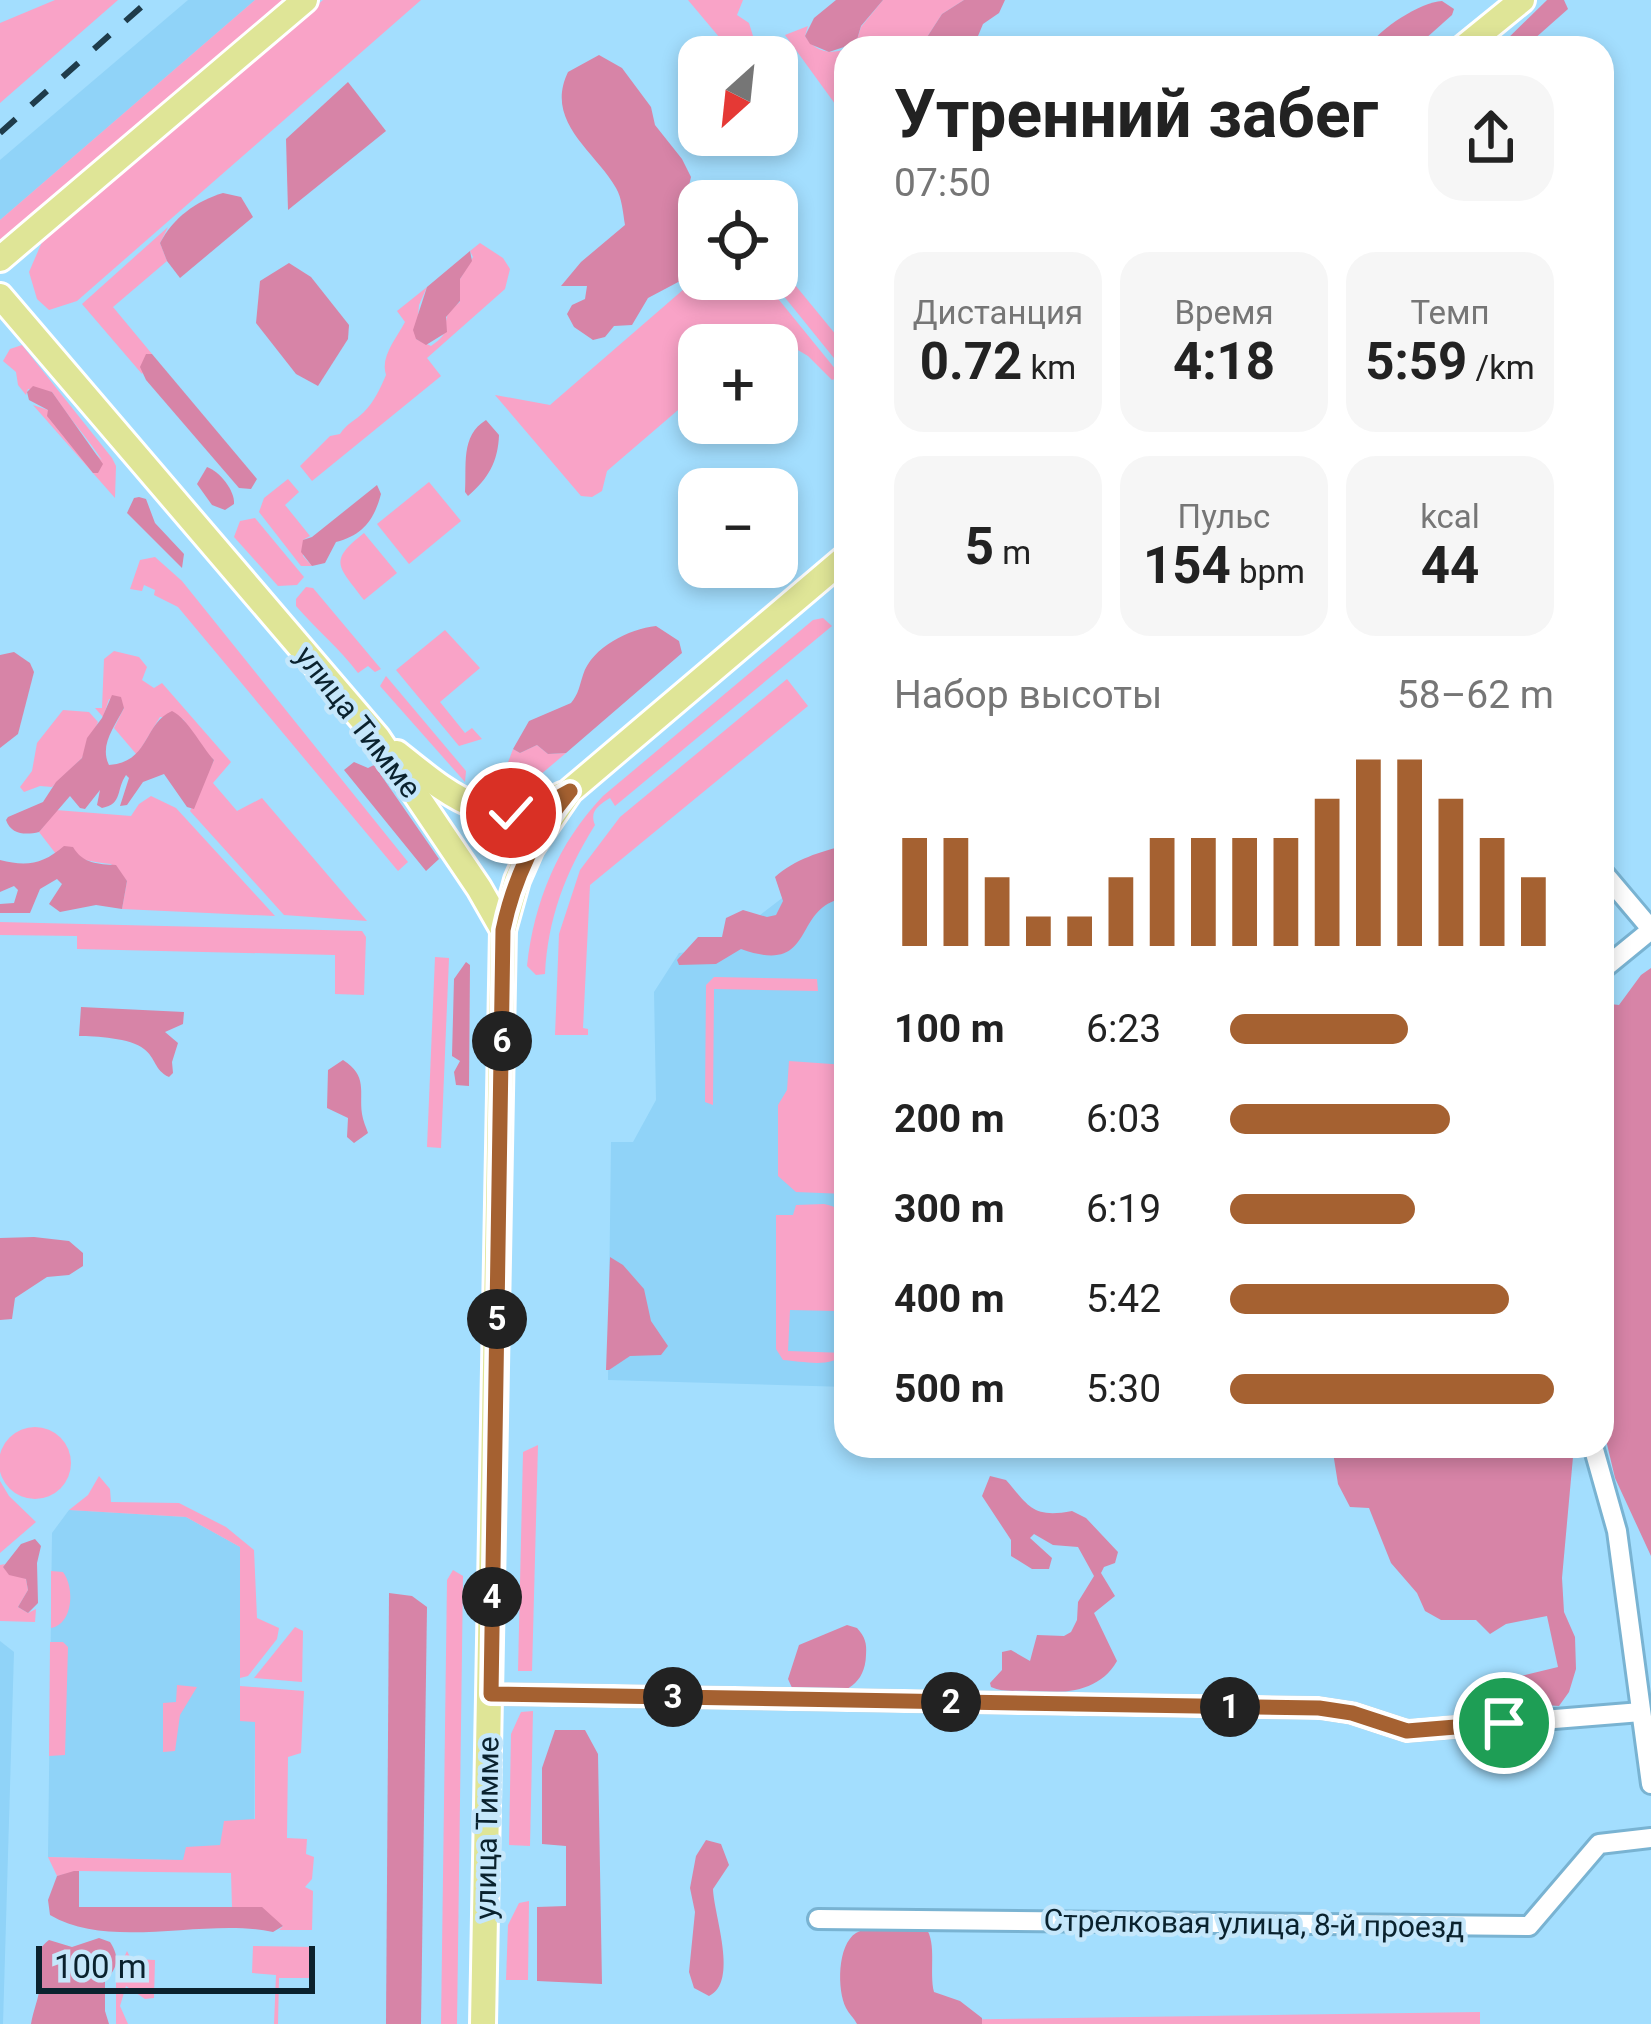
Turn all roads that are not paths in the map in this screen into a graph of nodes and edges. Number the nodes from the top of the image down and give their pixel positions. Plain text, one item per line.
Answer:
1 (304, 0) edge
2 (1522, 0) edge
3 (1478, 36) edge
4 (0, 259) edge
5 (0, 296) edge
6 (834, 567) edge
7 (377, 736) junction
8 (570, 791) junction
9 (1614, 886) edge
10 (1651, 929) edge
11 (503, 930) junction
12 (1614, 960) edge
13 (1596, 1458) edge
14 (491, 1694) junction
15 (1641, 1712) junction
16 (1649, 1758) edge
17 (1651, 1784) edge
18 (1651, 1838) edge
19 (818, 1919) dead end
20 (483, 2024) edge

1 - 4 main road
2 - 3 main road
5 - 7 main road, улица Тимме
6 - 8 main road
7 - 8 main road
7 - 11 main road, улица Тимме
8 - 11 main road
9 - 10 street
10 - 12 street
11 - 14 main road, улица Тимме
13 - 15 street
14 - 15 street
14 - 20 main road, улица Тимме
15 - 16 street
16 - 17 street
18 - 19 street, Стрелковая улица, 8-й проезд

